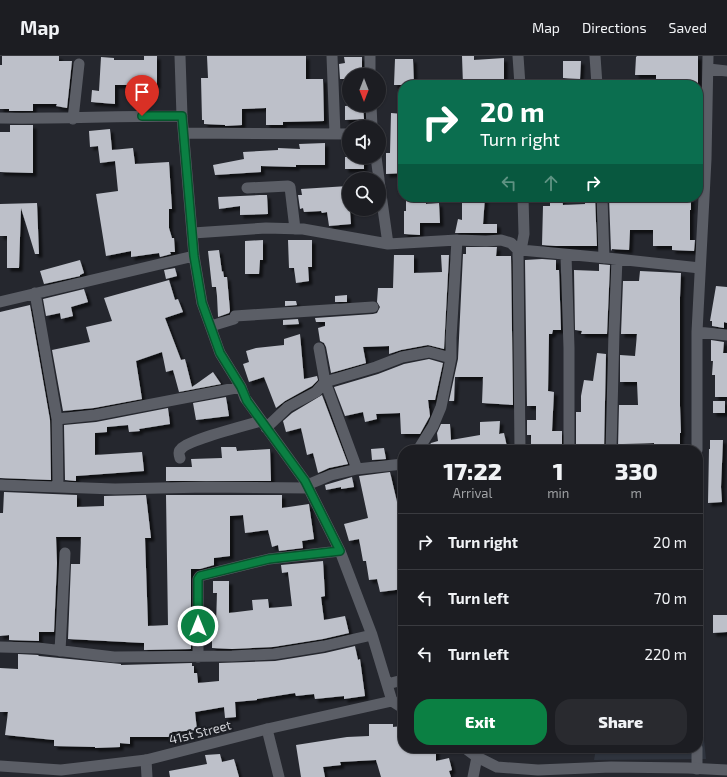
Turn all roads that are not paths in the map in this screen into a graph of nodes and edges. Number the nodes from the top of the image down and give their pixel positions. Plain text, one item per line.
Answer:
1 (180, 56) edge
2 (332, 56) edge
3 (370, 56) edge
4 (518, 56) edge
5 (595, 56) edge
6 (708, 56) edge
7 (79, 64) dead end
8 (370, 68) edge
9 (709, 69) junction
10 (727, 71) edge
11 (520, 80) edge
12 (597, 80) edge
13 (182, 116) junction
14 (0, 118) edge
15 (73, 119) junction
16 (184, 133) junction
17 (335, 134) junction
18 (342, 134) edge
19 (247, 188) dead end
20 (523, 202) edge
21 (602, 202) edge
22 (384, 216) edge
23 (295, 229) junction
24 (192, 233) junction
25 (457, 240) junction
26 (388, 244) junction
27 (519, 250) junction
28 (566, 255) junction
29 (194, 256) junction
30 (604, 258) junction
31 (617, 259) junction
32 (700, 268) junction
33 (36, 294) junction
34 (0, 302) edge
35 (373, 307) dead end
36 (211, 326) junction
37 (697, 332) junction
38 (727, 335) edge
39 (319, 348) dead end
40 (451, 358) junction
41 (325, 382) junction
42 (241, 387) junction
43 (57, 419) junction
44 (264, 424) junction
45 (421, 445) edge
46 (520, 445) edge
47 (569, 445) edge
48 (611, 445) edge
49 (697, 445) edge
50 (180, 458) dead end
51 (398, 465) edge
52 (357, 469) junction
53 (0, 485) edge
54 (308, 486) junction
55 (58, 487) junction
56 (340, 551) junction
57 (65, 553) dead end
58 (372, 634) junction
59 (0, 647) edge
60 (60, 651) junction
61 (198, 657) junction
62 (398, 681) edge
63 (387, 684) junction
64 (392, 701) junction
65 (398, 705) edge
66 (267, 729) junction
67 (472, 753) edge
68 (697, 753) edge
69 (477, 757) junction
70 (146, 760) junction
71 (0, 766) edge
72 (697, 769) junction
73 (727, 770) edge
74 (537, 774) edge
75 (147, 777) edge
76 (279, 777) edge
77 (473, 777) edge

1 - 13 street
2 - 17 street
3 - 8 street
4 - 11 street
5 - 12 street
6 - 9 street
7 - 15 street
9 - 10 street
9 - 32 street
13 - 15 street
13 - 16 street
14 - 15 street
16 - 17 street
16 - 24 street
17 - 18 street
19 - 23 street
20 - 27 street
21 - 30 street
22 - 26 street
23 - 24 street
23 - 26 street
24 - 29 street
25 - 26 street
25 - 27 street
25 - 40 street
27 - 28 street
27 - 46 street
28 - 30 street
28 - 47 street
29 - 33 street
29 - 36 street
30 - 31 street
31 - 32 street
31 - 48 street
32 - 37 street
33 - 34 street
33 - 43 street
35 - 36 street
36 - 42 street
37 - 38 street
37 - 49 street
39 - 41 street
40 - 41 street
40 - 45 street
41 - 44 street
41 - 52 street
42 - 43 street
42 - 44 street
43 - 55 street
44 - 50 street
44 - 54 street
51 - 52 street
52 - 54 street
53 - 55 street
54 - 55 street
54 - 56 street
56 - 58 street
56 - 61 street
57 - 60 street
58 - 61 street
58 - 63 street
59 - 60 street
60 - 61 street
62 - 63 street
63 - 64 street
64 - 65 street
64 - 66 street, 41st Street
66 - 70 street, 41st Street
66 - 76 street
67 - 69 street
68 - 72 street
69 - 74 street
69 - 77 street
70 - 71 street, 41st Street
70 - 75 street
72 - 73 street
72 - 74 street

